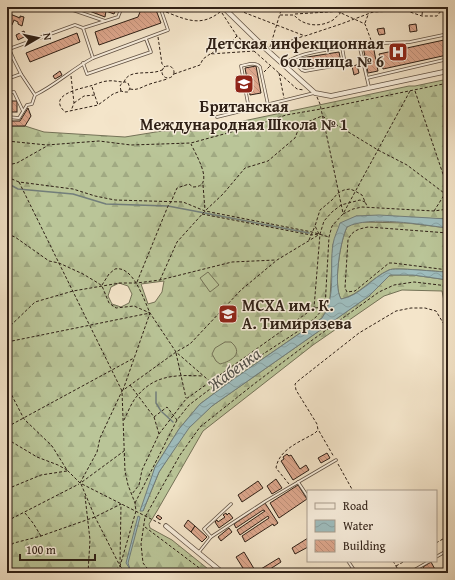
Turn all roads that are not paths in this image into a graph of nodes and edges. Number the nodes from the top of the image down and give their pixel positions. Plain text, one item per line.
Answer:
1 (64, 7) edge
2 (122, 7) edge
3 (160, 7) edge
4 (186, 7) edge
5 (200, 7) edge
6 (222, 9) edge
7 (106, 21) junction
8 (83, 28) junction
9 (448, 34) edge
10 (146, 39) junction
11 (7, 44) edge
12 (9, 48) junction
13 (12, 58) junction
14 (93, 58) junction
15 (448, 59) edge
16 (7, 60) edge
17 (292, 60) junction
18 (83, 63) junction
19 (283, 65) junction
20 (448, 71) edge
21 (21, 74) junction
22 (367, 78) junction
23 (7, 79) edge
24 (369, 87) junction
25 (7, 93) edge
26 (315, 93) junction
27 (35, 95) junction
28 (268, 105) junction
29 (249, 109) junction
30 (23, 111) junction
31 (217, 117) dead end
32 (7, 118) edge
33 (336, 460) dead end
34 (298, 482) junction
35 (307, 496) edge
36 (231, 504) dead end
37 (166, 526) road end
38 (211, 537) junction
39 (448, 550) edge
40 (198, 553) junction
41 (437, 556) edge
42 (349, 562) edge
43 (428, 562) edge
44 (223, 573) edge
45 (356, 573) edge
46 (409, 573) edge

1 - 7 lane
2 - 7 lane
3 - 10 lane
4 - 5 main road
6 - 19 street
7 - 8 lane
8 - 12 lane
8 - 14 lane
9 - 22 lane
10 - 14 lane
10 - 18 lane
11 - 12 lane
12 - 13 lane
13 - 16 lane
13 - 21 lane
14 - 18 lane
15 - 22 lane
17 - 17 lane
17 - 19 lane
18 - 27 lane
19 - 26 street
20 - 24 street
21 - 23 lane
21 - 27 lane
22 - 24 lane
24 - 26 street
25 - 30 lane
26 - 28 lane
27 - 30 lane
28 - 29 lane
28 - 29 lane
29 - 31 lane
30 - 32 lane
33 - 34 lane
34 - 35 lane
34 - 38 lane
36 - 38 lane
37 - 40 street
38 - 40 lane
39 - 41 lane
40 - 44 street
42 - 45 lane
43 - 46 lane

